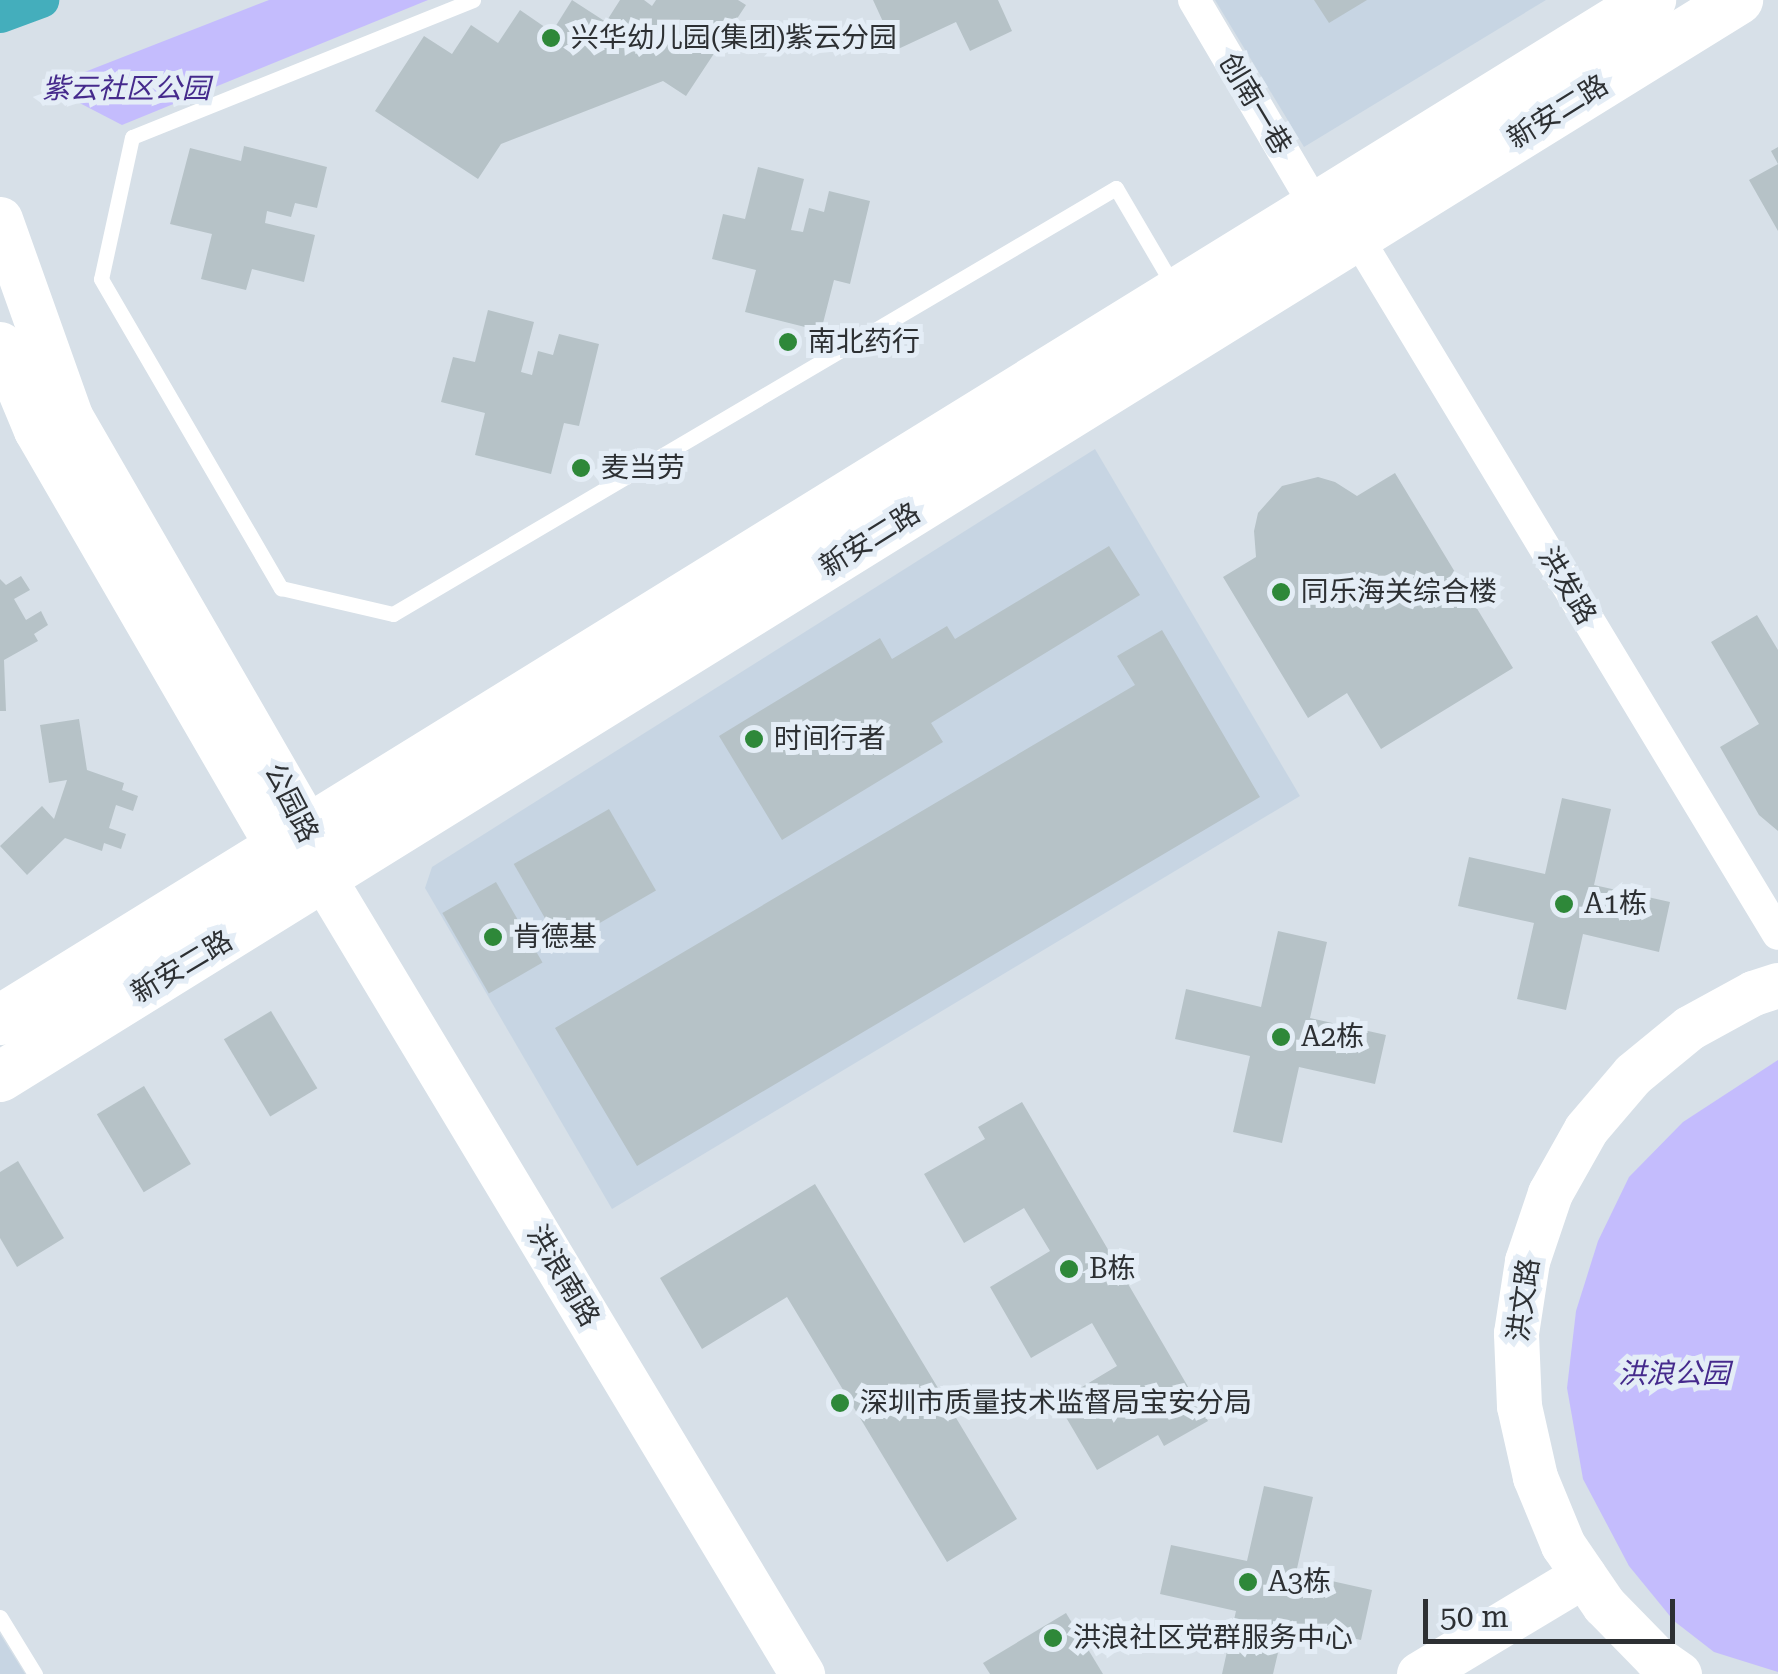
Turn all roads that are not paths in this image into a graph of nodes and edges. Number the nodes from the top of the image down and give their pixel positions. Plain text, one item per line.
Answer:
1 (473, 0) edge
2 (1194, 0) edge
3 (1651, 0) edge
4 (1738, 0) edge
5 (1316, 208) junction
6 (0, 219) edge
7 (1357, 237) junction
8 (1178, 293) junction
9 (0, 344) edge
10 (294, 839) junction
11 (324, 879) junction
12 (1778, 934) edge
13 (1778, 985) edge
14 (0, 1020) edge
15 (0, 1077) edge
16 (1584, 1575) junction
17 (0, 1618) edge
18 (35, 1674) edge
19 (802, 1674) edge
20 (1419, 1674) edge
21 (1679, 1674) edge

1 - 8 lane
2 - 5 street, 创南一巷
3 - 5 main road, 新安二路
4 - 7 main road, 新安二路
5 - 8 main road, 新安二路
6 - 10 main road, 公园路
7 - 11 main road, 新安二路
7 - 12 street, 洪发路
8 - 10 main road, 新安二路
9 - 10 main road, 公园路
10 - 11 main road, 公园路
10 - 14 main road, 新安二路
11 - 15 main road, 新安二路
11 - 19 main road, 洪浪南路
13 - 16 main road, 洪文路
16 - 20 main road
16 - 21 main road, 洪文路
17 - 18 lane

